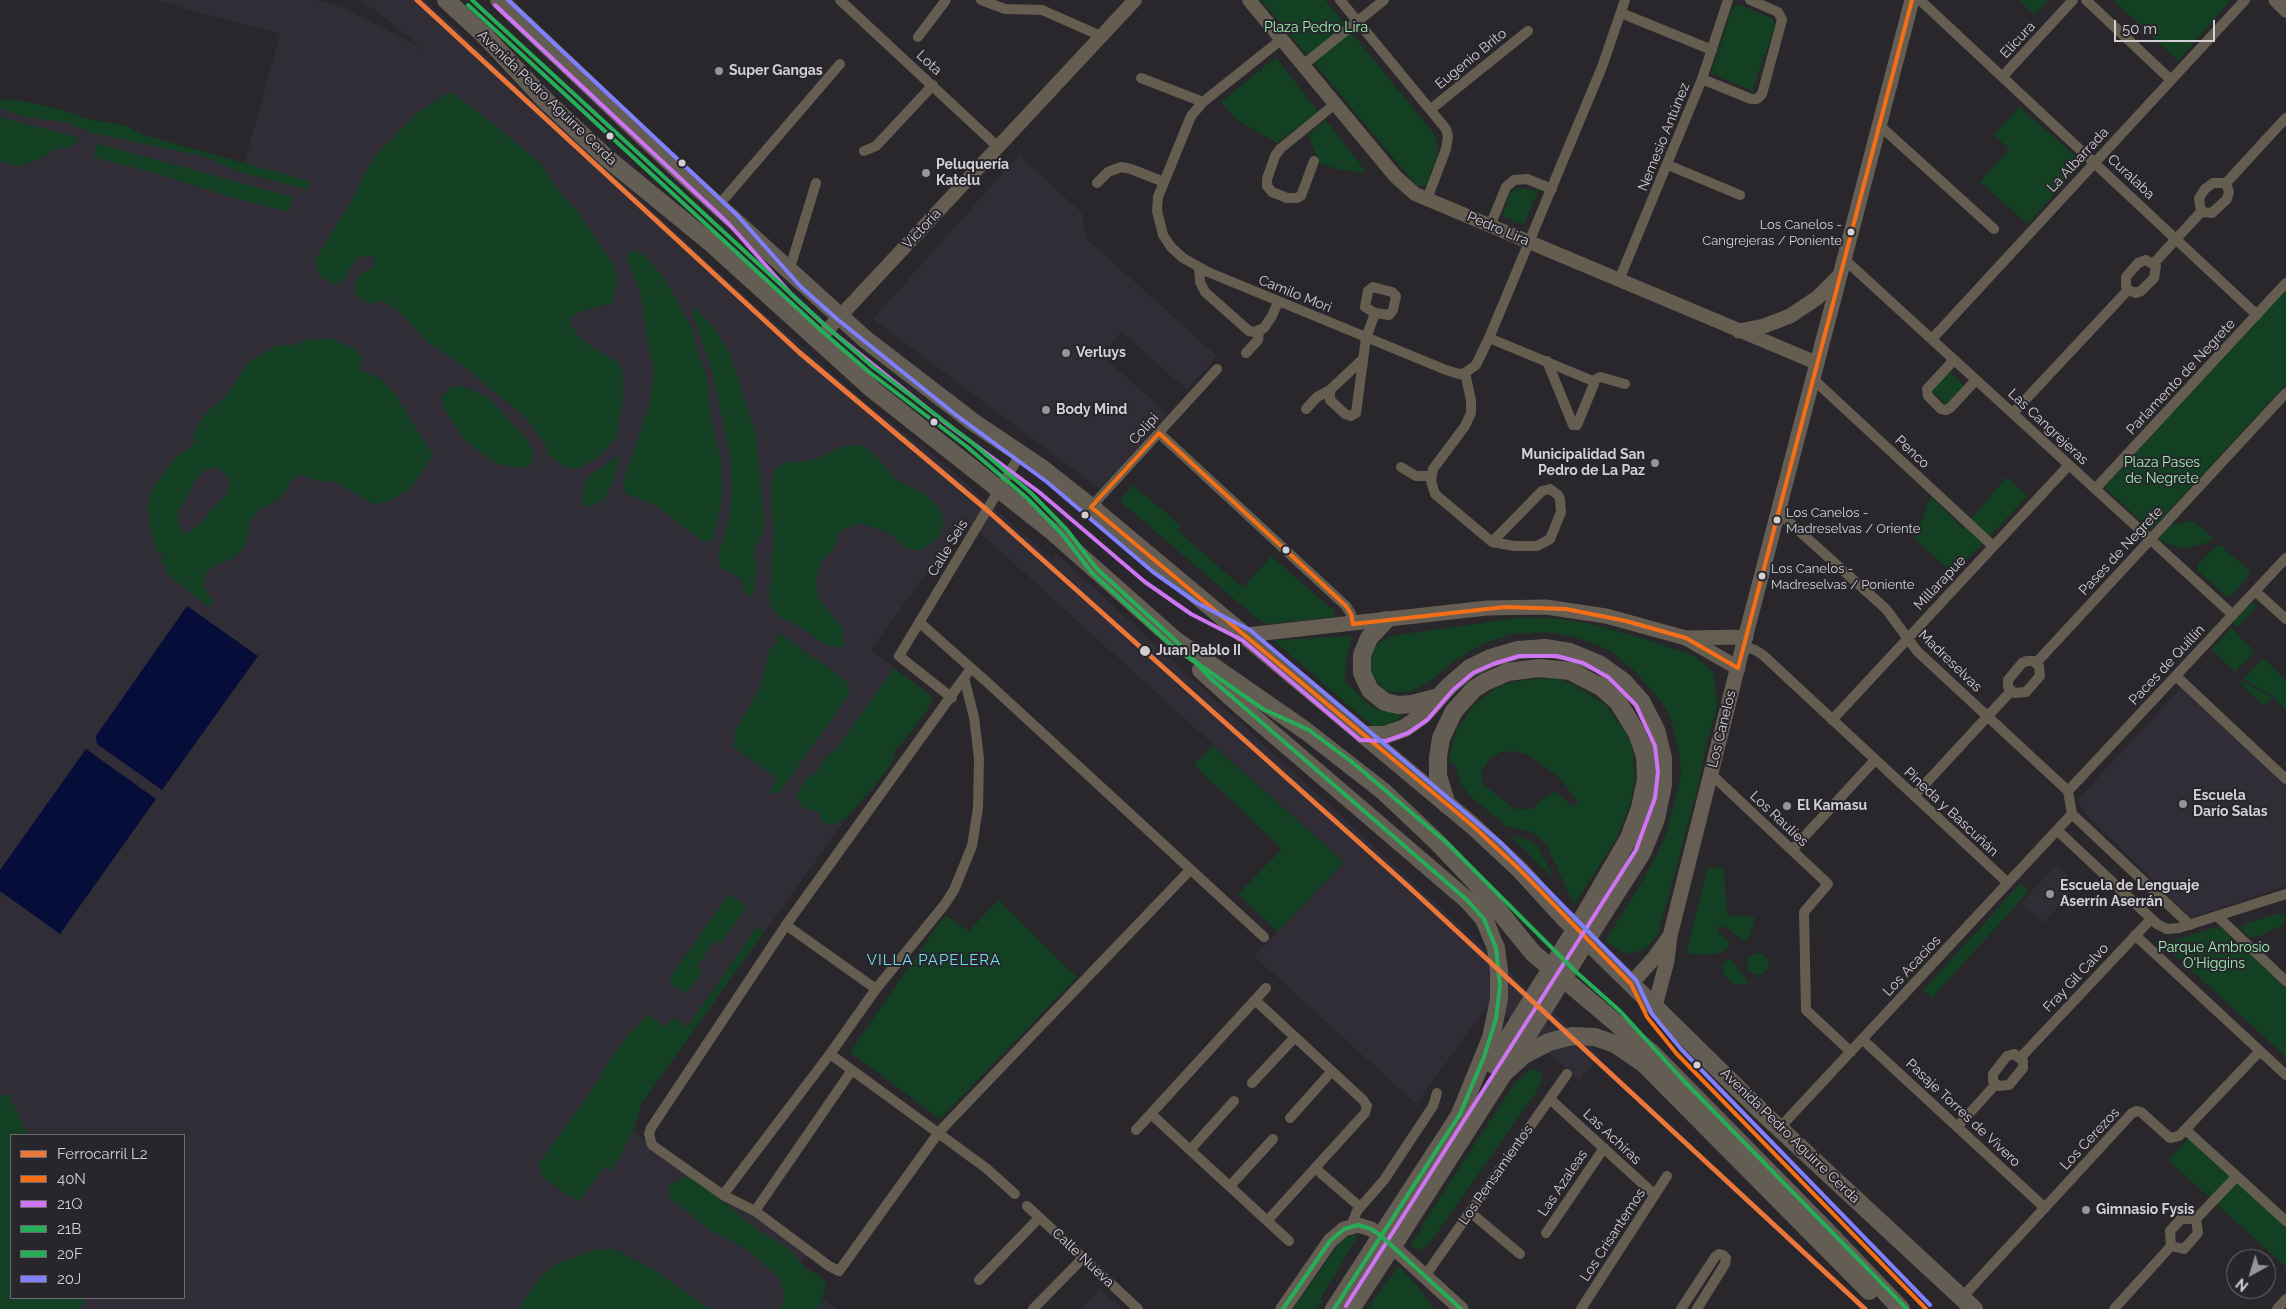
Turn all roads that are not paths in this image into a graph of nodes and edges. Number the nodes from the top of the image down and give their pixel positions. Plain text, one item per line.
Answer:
1 (446, 0) edge
2 (499, 0) edge
3 (946, 0) edge
4 (981, 0) edge
5 (1249, 0) edge
6 (1340, 0) edge
7 (1384, 0) edge
8 (1625, 0) edge
9 (1728, 0) edge
10 (1750, 0) edge
11 (1912, 0) edge
12 (1920, 0) edge
13 (2073, 0) edge
14 (2086, 0) edge
15 (2245, 0) edge
16 (2276, 0) edge
17 (842, 1) edge
18 (1128, 2) edge
19 (2286, 10) edge
20 (1621, 13) junction
21 (1357, 22) junction
22 (1528, 31) dead end
23 (1101, 36) junction
24 (918, 37) dead end
25 (1282, 40) junction
26 (1712, 50) junction
27 (840, 64) dead end
28 (1303, 65) junction
29 (2003, 76) junction
30 (1141, 78) dead end
31 (1702, 79) junction
32 (2171, 80) junction
33 (933, 86) junction
34 (1204, 102) junction
35 (1335, 104) junction
36 (1431, 109) junction
37 (2286, 118) edge
38 (1879, 125) junction
39 (998, 147) junction
40 (864, 151) dead end
41 (1314, 161) dead end
42 (2095, 162) junction
43 (1668, 165) junction
44 (816, 182) dead end
45 (1164, 182) junction
46 (1096, 183) dead end
47 (2226, 183) junction
48 (1552, 189) junction
49 (1740, 195) dead end
50 (1427, 199) junction
51 (718, 206) junction
52 (2201, 212) junction
53 (1490, 226) junction
54 (1994, 229) dead end
55 (2176, 238) junction
56 (1530, 243) junction
57 (1844, 259) junction
58 (2154, 263) junction
59 (1199, 268) junction
60 (789, 271) junction
61 (1840, 275) junction
62 (1619, 280) junction
63 (2286, 283) edge
64 (2128, 290) junction
65 (1278, 302) junction
66 (1375, 313) dead end
67 (2257, 315) junction
68 (840, 317) junction
69 (1259, 331) junction
70 (1739, 331) junction
71 (1366, 338) junction
72 (1489, 338) junction
73 (1932, 339) junction
74 (817, 341) junction
75 (1246, 353) dead end
76 (1362, 360) junction
77 (1954, 360) junction
78 (1547, 362) junction
79 (1817, 363) junction
80 (1217, 369) dead end
81 (1465, 373) junction
82 (1813, 379) junction
83 (1593, 380) junction
84 (1976, 380) junction
85 (1625, 384) dead end
86 (1330, 390) junction
87 (2286, 392) edge
88 (1306, 409) dead end
89 (2013, 413) junction
90 (1159, 433) junction
91 (1020, 454) junction
92 (2069, 465) junction
93 (1401, 467) dead end
94 (1431, 476) junction
95 (2095, 489) junction
96 (999, 490) junction
97 (1091, 507) junction
98 (1778, 512) junction
99 (2150, 540) junction
100 (1492, 542) junction
101 (1993, 546) junction
102 (2286, 558) edge
103 (2255, 591) junction
104 (2233, 615) junction
105 (2286, 619) edge
106 (1386, 620) junction
107 (919, 622) junction
108 (1353, 624) junction
109 (1246, 635) junction
110 (1686, 638) junction
111 (1907, 639) junction
112 (1175, 640) junction
113 (1744, 641) junction
114 (2036, 663) junction
115 (971, 668) junction
116 (1738, 668) junction
117 (2176, 676) junction
118 (964, 678) junction
119 (2010, 691) junction
120 (1439, 697) junction
121 (952, 698) junction
122 (1987, 716) junction
123 (1832, 720) junction
124 (1363, 735) junction
125 (1875, 760) junction
126 (1711, 774) junction
127 (2286, 779) edge
128 (2068, 791) junction
129 (1914, 796) junction
130 (1447, 805) junction
131 (2072, 814) junction
132 (2057, 830) junction
133 (1792, 850) junction
134 (1190, 870) junction
135 (2008, 883) junction
136 (2286, 894) edge
137 (2217, 916) junction
138 (2151, 918) junction
139 (1590, 920) junction
140 (786, 925) junction
141 (2190, 925) junction
142 (2135, 935) junction
143 (1670, 936) junction
144 (1264, 937) dead end
145 (2286, 981) edge
146 (1631, 984) junction
147 (1266, 988) dead end
148 (876, 989) junction
149 (1255, 1000) junction
150 (1655, 1006) junction
151 (1295, 1036) junction
152 (1862, 1039) junction
153 (2260, 1051) junction
154 (1851, 1052) junction
155 (830, 1054) junction
156 (2021, 1057) junction
157 (1493, 1064) junction
158 (852, 1070) junction
159 (1332, 1071) junction
160 (1567, 1074) dead end
161 (2286, 1075) edge
162 (1252, 1083) dead end
163 (1996, 1084) junction
164 (1437, 1093) dead end
165 (1550, 1099) junction
166 (1234, 1101) dead end
167 (1151, 1114) junction
168 (1290, 1118) dead end
169 (1786, 1121) dead end
170 (1957, 1127) junction
171 (1136, 1130) dead end
172 (2187, 1131) junction
173 (939, 1132) junction
174 (1274, 1139) dead end
175 (1604, 1148) junction
176 (1190, 1150) junction
177 (1315, 1168) junction
178 (1667, 1176) dead end
179 (2236, 1176) junction
180 (1230, 1186) junction
181 (1015, 1194) dead end
182 (724, 1195) junction
183 (1655, 1195) junction
184 (1028, 1206) dead end
185 (1360, 1207) junction
186 (2045, 1208) junction
187 (755, 1211) junction
188 (1470, 1212) junction
189 (1039, 1218) junction
190 (2196, 1219) junction
191 (1267, 1220) junction
192 (2286, 1222) edge
193 (1351, 1226) junction
194 (1392, 1232) junction
195 (1546, 1233) dead end
196 (1289, 1241) dead end
197 (2171, 1246) junction
198 (1520, 1254) dead end
199 (1378, 1255) junction
200 (1083, 1258) junction
201 (1425, 1276) junction
202 (979, 1280) dead end
203 (1968, 1291) dead end
204 (2286, 1299) edge
205 (1033, 1309) edge
206 (1138, 1309) edge
207 (1283, 1309) edge
208 (1334, 1309) edge
209 (1352, 1309) edge
210 (1461, 1309) edge
211 (1581, 1309) edge
212 (1681, 1309) edge
213 (1696, 1309) edge
214 (1888, 1309) edge
215 (1901, 1309) edge
216 (1974, 1309) edge
217 (2114, 1309) edge
218 (2277, 1309) edge

1 - 74 highway, Avenida Pedro Aguirre Cerda
2 - 51 highway, Avenida Pedro Aguirre Cerda
3 - 24 street
4 - 23 street
5 - 25 street, Pedro Lira
6 - 21 street
7 - 21 street
8 - 20 street
9 - 26 street, Nemesio Antúnez
10 - 31 street
11 - 38 main road, Los Canelos
12 - 29 street, Curalaba
13 - 29 street, Elicura
14 - 32 street
15 - 32 street, La Albarrada
16 - 19 main road
17 - 33 street, Lota
18 - 23 street, Victoria
20 - 26 street
20 - 48 street
21 - 28 street
21 - 36 street
22 - 36 street, Eugenio Brito
23 - 39 street, Victoria
25 - 28 street, Pedro Lira
25 - 34 street, Camilo Mori
26 - 31 street, Nemesio Antúnez
27 - 51 street
28 - 35 street, Pedro Lira
29 - 42 street, Curalaba
30 - 34 street
31 - 43 street, Nemesio Antúnez
32 - 42 street, La Albarrada
33 - 39 street, Lota
33 - 40 street
34 - 45 street, Camilo Mori
35 - 41 street
35 - 50 street, Pedro Lira
36 - 50 street
37 - 47 street
38 - 54 street
38 - 57 main road, Los Canelos
39 - 68 street, Victoria
42 - 55 street, Curalaba
42 - 73 street, La Albarrada
43 - 49 street
43 - 62 street, Nemesio Antúnez
44 - 60 street
45 - 46 street
45 - 59 street, Camilo Mori
47 - 52 street
47 - 52 street
48 - 53 street
48 - 56 street
50 - 53 street, Pedro Lira
51 - 60 highway, Avenida Pedro Aguirre Cerda
52 - 55 street
53 - 56 street, Pedro Lira
55 - 58 street
55 - 67 street, Curalaba
56 - 62 street, Pedro Lira
56 - 72 street
57 - 61 main road, Los Canelos
57 - 73 street, Las Cangrejeras
58 - 64 street
58 - 64 street
59 - 65 street, Camilo Mori
59 - 69 street
60 - 68 highway, Avenida Pedro Aguirre Cerda
61 - 70 main road
61 - 79 main road, Los Canelos
62 - 70 street, Pedro Lira
63 - 67 street, Parlamento de Negrete
64 - 89 street
65 - 69 street
65 - 71 street, Camilo Mori
66 - 71 street
67 - 95 street, Parlamento de Negrete
68 - 74 street, Victoria
68 - 91 highway, Avenida Pedro Aguirre Cerda
69 - 75 street
70 - 79 street, Pedro Lira
71 - 76 street
71 - 81 street, Camilo Mori
72 - 78 street
72 - 81 street
73 - 77 street, Las Cangrejeras
74 - 96 highway, Avenida Pedro Aguirre Cerda
76 - 86 street
76 - 86 street
77 - 84 street, Las Cangrejeras
77 - 84 street
78 - 83 street
78 - 83 street
79 - 82 main road, Los Canelos
80 - 90 street, Colipi
81 - 94 street
82 - 98 main road, Los Canelos
82 - 101 street, Penco
83 - 85 street
84 - 89 street, Las Cangrejeras
86 - 88 street
87 - 99 street, Pases de Negrete
89 - 92 street, Las Cangrejeras
90 - 97 street, Colipi
90 - 108 street
91 - 96 street, Calle Seis
91 - 97 highway, Avenida Pedro Aguirre Cerda
92 - 95 street, Las Cangrejeras
92 - 101 street, Millarapue
93 - 94 street
94 - 100 street
95 - 99 street, Las Cangrejeras
96 - 107 street, Calle Seis
96 - 112 highway, Avenida Pedro Aguirre Cerda
97 - 109 highway, Avenida Pedro Aguirre Cerda
98 - 111 street, Madreselvas
98 - 113 main road, Los Canelos
99 - 104 street, Las Cangrejeras
99 - 114 street, Pases de Negrete
100 - 100 street
101 - 111 street, Millarapue
102 - 103 street, Paces de Quillín
103 - 104 street, Paces de Quillín
103 - 105 street
104 - 117 street, Paces de Quillín
106 - 108 main road
106 - 110 main road
106 - 120 highway
107 - 115 street
107 - 121 street, Calle Seis
108 - 109 main road
109 - 124 highway, Avenida Pedro Aguirre Cerda
110 - 113 main road
110 - 116 main road
111 - 122 street, Madreselvas
111 - 123 street, Millarapue
112 - 157 highway
112 - 215 highway, Avenida Pedro Aguirre Cerda
113 - 116 main road, Los Canelos
113 - 123 street, Pineda y Bascuñán
114 - 119 street, Pases de Negrete
114 - 119 street
115 - 118 street
115 - 134 street
116 - 126 main road, Los Canelos
117 - 127 street
117 - 128 street, Paces de Quillín
118 - 121 street
118 - 148 street
119 - 122 street, Pases de Negrete
120 - 124 highway
120 - 139 highway
121 - 140 street
122 - 128 street, Madreselvas
122 - 129 street, Pases de Negrete
123 - 125 street, Pineda y Bascuñán
124 - 130 highway, Avenida Pedro Aguirre Cerda
125 - 129 street, Pineda y Bascuñán
125 - 133 street
126 - 133 street, Los Raulíes
126 - 143 main road, Los Canelos
128 - 131 street
129 - 135 street, Pineda y Bascuñán
130 - 139 highway
130 - 146 highway, Avenida Pedro Aguirre Cerda
131 - 132 street, Los Acacios
131 - 141 street
132 - 135 street, Los Acacios
132 - 138 street
133 - 154 street, Los Raulíes
134 - 144 street
134 - 173 street
135 - 152 street, Los Acacios
136 - 137 street
137 - 141 street
137 - 145 street
138 - 141 street
138 - 142 street, Fray Gil Calvo
139 - 157 highway, bridge
140 - 148 street
140 - 182 street
142 - 153 street
142 - 156 street, Fray Gil Calvo
143 - 146 main road, Los Canelos
143 - 150 main road, Los Canelos
146 - 150 highway, Avenida Pedro Aguirre Cerda
147 - 149 street
148 - 155 street
149 - 151 street
149 - 167 street
150 - 216 highway, Avenida Pedro Aguirre Cerda
151 - 159 street
151 - 162 street
152 - 154 street, Los Acacios
152 - 170 street, Pasaje Torres de Vivero
153 - 161 street
153 - 172 street
154 - 169 street, Los Acacios
155 - 158 street
155 - 182 street
156 - 163 street, Fray Gil Calvo
156 - 163 street, Fray Gil Calvo
157 - 194 highway
157 - 194 highway
157 - 214 highway
158 - 173 street
158 - 187 street
159 - 168 street
159 - 177 street
160 - 165 street, Los Pensamientos
163 - 170 street, Fray Gil Calvo
164 - 185 street
165 - 175 street, Las Achiras
165 - 188 street, Los Pensamientos
166 - 176 street
167 - 171 street
167 - 176 street
170 - 186 street, Pasaje Torres de Vivero
172 - 179 street
172 - 186 street, Los Cerezos
173 - 181 street
173 - 187 street
174 - 180 street
175 - 183 street, Las Achiras
175 - 195 street, Las Azaleas
176 - 180 street
177 - 185 street
177 - 191 street
178 - 183 street, Los Crisantemos
179 - 190 street
179 - 192 street
180 - 191 street
182 - 187 street
183 - 211 street, Los Crisantemos
184 - 189 street, Calle Nueva
185 - 193 street
186 - 203 street, Los Cerezos
188 - 198 street
188 - 201 street, Los Pensamientos
189 - 200 street, Calle Nueva
189 - 202 street
190 - 197 street
190 - 197 street
191 - 196 street
193 - 201 main road
193 - 207 main road
194 - 199 highway, bridge
197 - 217 street
199 - 208 highway
199 - 209 highway
200 - 205 street
200 - 206 street, Calle Nueva
201 - 210 main road
204 - 218 street
212 - 213 street

